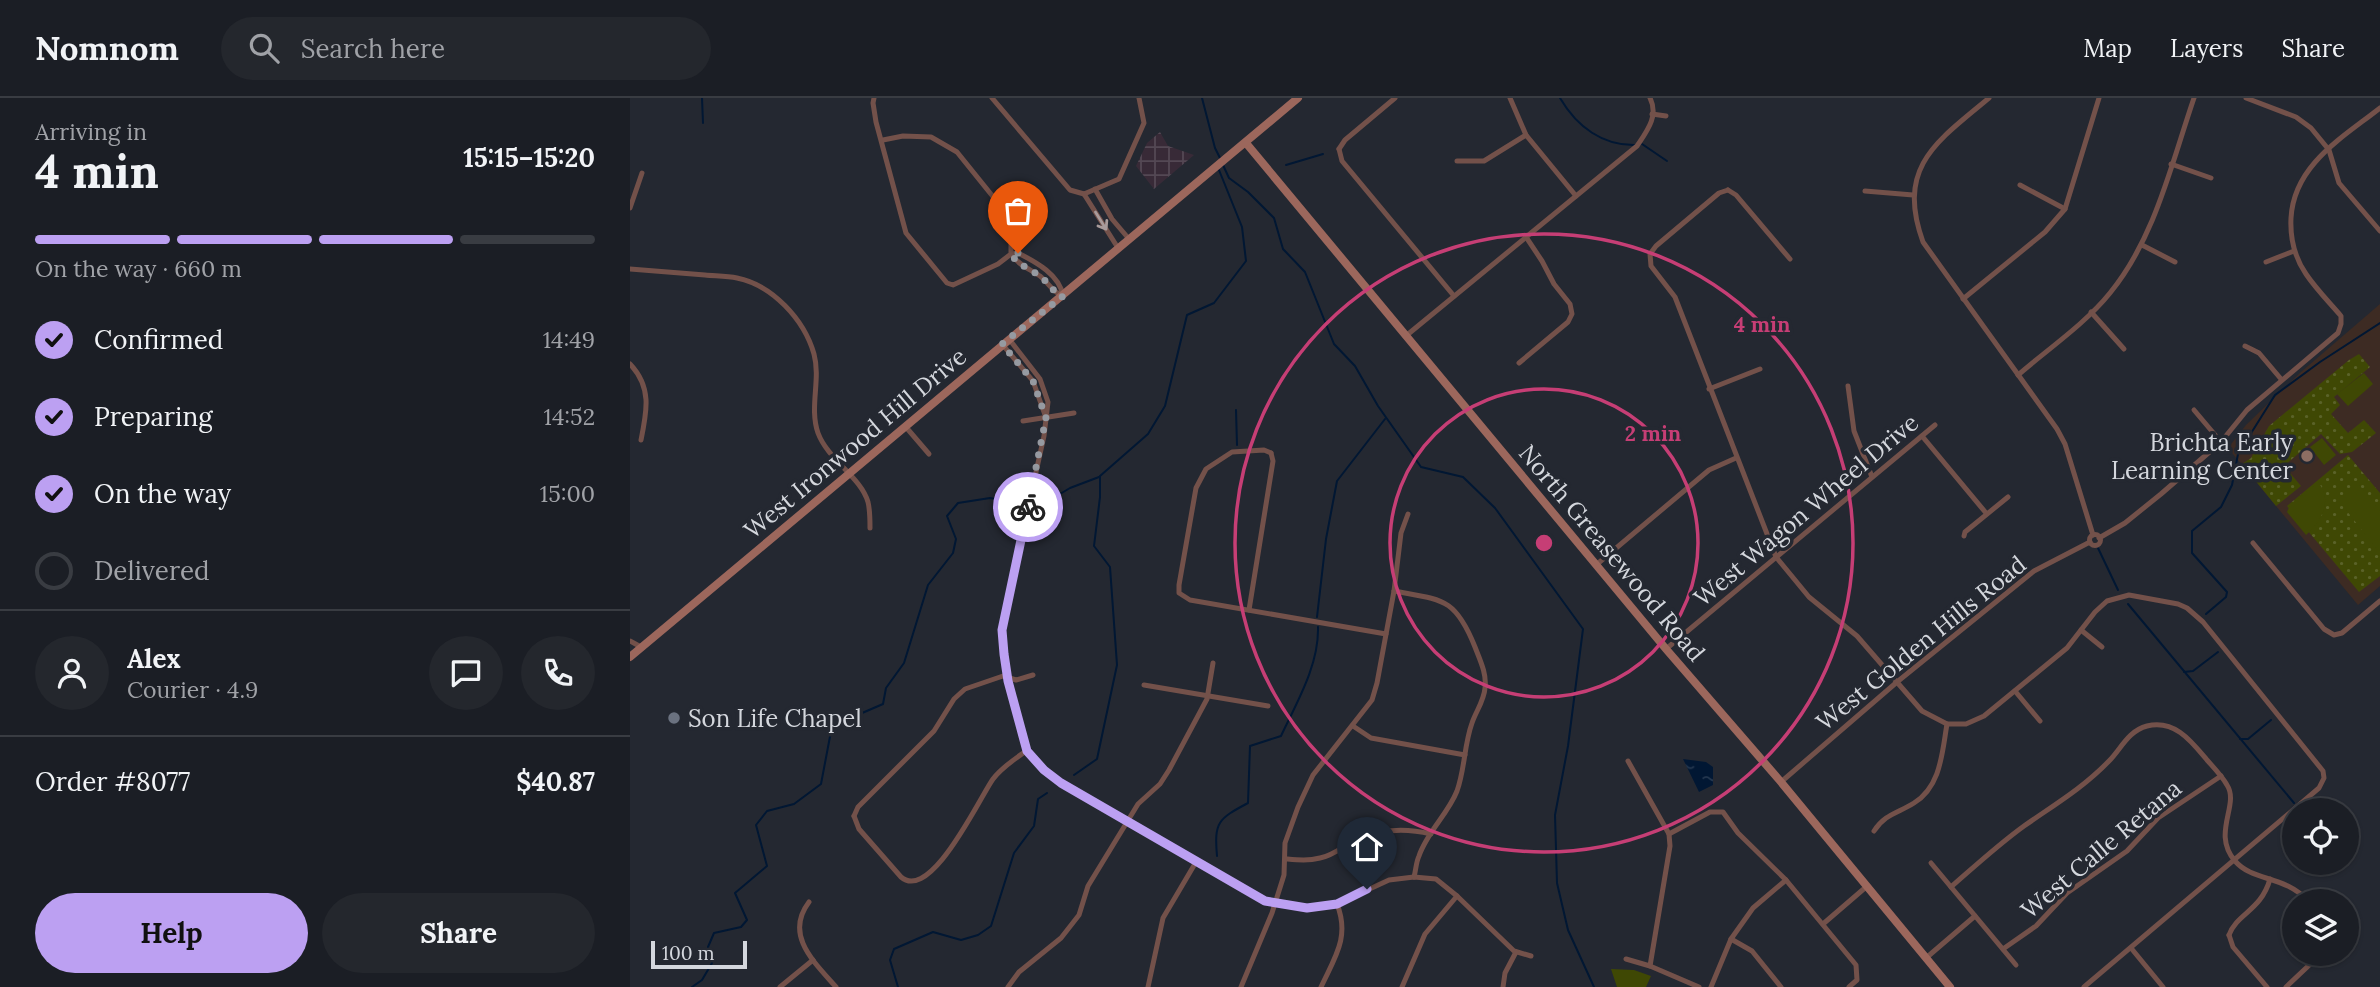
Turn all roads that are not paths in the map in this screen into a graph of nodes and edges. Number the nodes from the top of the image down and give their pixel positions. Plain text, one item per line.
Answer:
1 (874, 98) edge
2 (992, 98) edge
3 (1139, 98) edge
4 (1298, 98) edge
5 (1395, 98) edge
6 (1510, 98) edge
7 (1650, 98) edge
8 (1989, 98) edge
9 (2099, 98) edge
10 (2194, 98) edge
11 (2246, 98) edge
12 (2380, 108) edge
13 (1652, 114) junction
14 (1666, 116) dead end
15 (1526, 135) junction
16 (883, 141) junction
17 (1246, 143) junction
18 (1330, 149) dead end
19 (1339, 149) junction
20 (2329, 150) junction
21 (1457, 161) dead end
22 (2171, 164) junction
23 (642, 173) dead end
24 (2211, 178) dead end
25 (2020, 185) dead end
26 (1096, 189) junction
27 (1865, 191) dead end
28 (1084, 194) junction
29 (1913, 195) junction
30 (1576, 196) junction
31 (630, 208) edge
32 (2065, 209) junction
33 (2380, 231) edge
34 (1526, 237) junction
35 (1129, 239) junction
36 (2142, 245) junction
37 (1118, 248) junction
38 (1011, 251) junction
39 (2294, 251) junction
40 (1790, 259) dead end
41 (2175, 262) dead end
42 (2266, 262) dead end
43 (630, 269) edge
44 (1063, 296) junction
45 (1454, 296) junction
46 (1963, 299) junction
47 (2091, 312) junction
48 (1407, 335) junction
49 (1006, 342) junction
50 (2245, 346) dead end
51 (2124, 349) dead end
52 (1519, 363) dead end
53 (630, 364) edge
54 (1760, 369) dead end
55 (2018, 375) junction
56 (2281, 379) junction
57 (1847, 386) dead end
58 (1709, 388) junction
59 (2194, 410) dead end
60 (1074, 413) dead end
61 (1046, 418) junction
62 (1023, 421) dead end
63 (1936, 425) dead end
64 (905, 426) junction
65 (1922, 436) junction
66 (641, 440) dead end
67 (2221, 442) junction
68 (929, 454) dead end
69 (1736, 458) junction
70 (849, 473) junction
71 (1872, 477) junction
72 (2008, 497) dead end
73 (1986, 513) junction
74 (1408, 514) dead end
75 (870, 528) dead end
76 (1964, 536) dead end
77 (2096, 536) junction
78 (2090, 542) junction
79 (2253, 543) dead end
80 (1776, 557) junction
81 (1596, 565) junction
82 (1394, 592) junction
83 (2380, 601) edge
84 (1249, 610) junction
85 (2081, 630) junction
86 (1386, 634) junction
87 (630, 641) edge
88 (641, 647) junction
89 (2102, 647) dead end
90 (1665, 649) junction
91 (630, 657) edge
92 (1213, 663) dead end
93 (1033, 675) dead end
94 (1007, 678) junction
95 (1897, 682) junction
96 (1144, 685) dead end
97 (2015, 691) junction
98 (1207, 697) junction
99 (1268, 706) dead end
100 (2040, 721) dead end
101 (1947, 724) junction
102 (1353, 726) junction
103 (1027, 751) junction
104 (1465, 755) junction
105 (1628, 761) dead end
106 (2221, 776) junction
107 (1781, 782) junction
108 (1127, 822) junction
109 (1874, 831) dead end
110 (1431, 834) junction
111 (1669, 834) junction
112 (1286, 859) junction
113 (2235, 861) junction
114 (1196, 862) junction
115 (1931, 863) dead end
116 (1414, 877) junction
117 (2270, 879) junction
118 (1786, 880) junction
119 (909, 882) junction
120 (1866, 887) junction
121 (1951, 887) junction
122 (2294, 889) edge
123 (912, 890) dead end
124 (1457, 895) junction
125 (809, 902) dead end
126 (1275, 903) junction
127 (1337, 904) junction
128 (1975, 916) junction
129 (1823, 924) junction
130 (1731, 939) junction
131 (2131, 948) junction
132 (2003, 949) junction
133 (1516, 952) junction
134 (1531, 956) dead end
135 (1926, 958) junction
136 (813, 960) junction
137 (1626, 960) dead end
138 (2016, 965) dead end
139 (1650, 966) junction
140 (2308, 966) edge
141 (2158, 981) junction
142 (780, 987) edge
143 (836, 987) edge
144 (1008, 987) edge
145 (1148, 987) edge
146 (1241, 987) edge
147 (1321, 987) edge
148 (1402, 987) edge
149 (1503, 987) edge
150 (1699, 987) edge
151 (1712, 987) edge
152 (1782, 987) edge
153 (1849, 987) edge
154 (1950, 987) edge
155 (2084, 987) edge
156 (2151, 987) edge
157 (2163, 987) edge
158 (2267, 987) edge
159 (2286, 987) edge

1 - 16 street
2 - 28 street
3 - 26 street
4 - 17 street, West Ironwood Hill Drive
5 - 19 street
6 - 15 street
7 - 13 street
8 - 29 street
9 - 32 street
10 - 22 street
11 - 20 street
12 - 20 street
13 - 14 street
13 - 30 street
15 - 21 street
15 - 30 street
16 - 38 street
16 - 38 street
17 - 35 street, West Ironwood Hill Drive
17 - 48 street, North Greasewood Road
18 - 19 street
19 - 45 street
20 - 33 street
20 - 39 street
22 - 24 street
22 - 36 street
23 - 31 street
25 - 32 street
26 - 28 street
26 - 35 street
27 - 29 street
28 -> 37 street
29 - 46 street
30 - 34 street
32 - 46 street
34 - 45 street
34 - 52 street
35 - 37 street, West Ironwood Hill Drive
36 - 41 street
36 - 47 street
37 - 44 street, West Ironwood Hill Drive
38 - 44 street
39 - 42 street
39 - 56 street
40 - 58 street
43 - 70 street
44 - 49 street, West Ironwood Hill Drive
45 - 48 street
46 - 55 street
47 - 51 street
47 - 55 street
48 - 81 street, North Greasewood Road
49 - 61 street
49 - 64 street, West Ironwood Hill Drive
50 - 56 street
53 - 66 street
54 - 58 street
55 - 77 street
56 - 67 street
57 - 71 street
58 - 69 street
59 - 67 street
60 - 61 street
61 - 62 street
61 - 94 street
63 - 65 street, West Wagon Wheel Drive
64 - 68 street
64 - 70 street, West Ironwood Hill Drive
65 - 71 street, West Wagon Wheel Drive
65 - 73 street
67 - 77 street
69 - 80 street
69 - 81 street
70 - 75 street
70 - 88 street, West Ironwood Hill Drive
71 - 80 street, West Wagon Wheel Drive
72 - 73 street
73 - 76 street
74 - 82 street
77 - 78 street
77 - 78 street, West Golden Hills Road
78 - 95 street, West Golden Hills Road
79 - 83 street
80 - 90 street, West Wagon Wheel Drive
80 - 95 street
81 - 90 street, North Greasewood Road
82 - 86 street
82 - 104 street
84 - 84 street
84 - 86 street
85 - 89 street
85 - 97 street
85 - 113 street
86 - 102 street
87 - 88 street
88 - 91 street, West Ironwood Hill Drive
90 - 107 street, North Greasewood Road
92 - 98 street
93 - 94 street
94 - 103 street
94 - 119 street
95 - 101 street
95 - 107 street, West Golden Hills Road
96 - 98 street
97 - 100 street
97 - 101 street
98 - 99 street
98 - 108 street
101 - 109 street
102 - 104 street
102 - 112 street
103 - 108 street
103 - 119 street
104 - 110 street
105 - 111 street
106 - 113 street
106 - 121 street
106 - 132 street, West Calle Retana
107 - 120 street, North Greasewood Road
108 - 114 street
108 - 144 street
110 - 112 street
110 - 116 street
111 - 118 street
111 - 139 street
112 - 126 street
113 - 117 street
113 - 131 street
114 - 126 street
114 - 145 street
115 - 121 street
116 - 124 street
116 - 127 street
117 - 122 street
117 - 158 street
118 - 129 street
118 - 130 street
119 - 123 street
120 - 129 street
120 - 135 street, North Greasewood Road
121 - 128 street
124 - 133 street
124 - 148 street
125 - 136 street
126 - 127 street
126 - 146 street
127 - 147 street
128 - 132 street
128 - 135 street
129 - 153 street
130 - 151 street
130 - 152 street
131 - 141 street
131 - 155 street
132 - 138 street
133 - 134 street
133 - 149 street
135 - 154 street, North Greasewood Road
136 - 142 street
136 - 143 street
137 - 139 street
139 - 150 street
140 - 159 street
141 - 156 street
141 - 157 street

